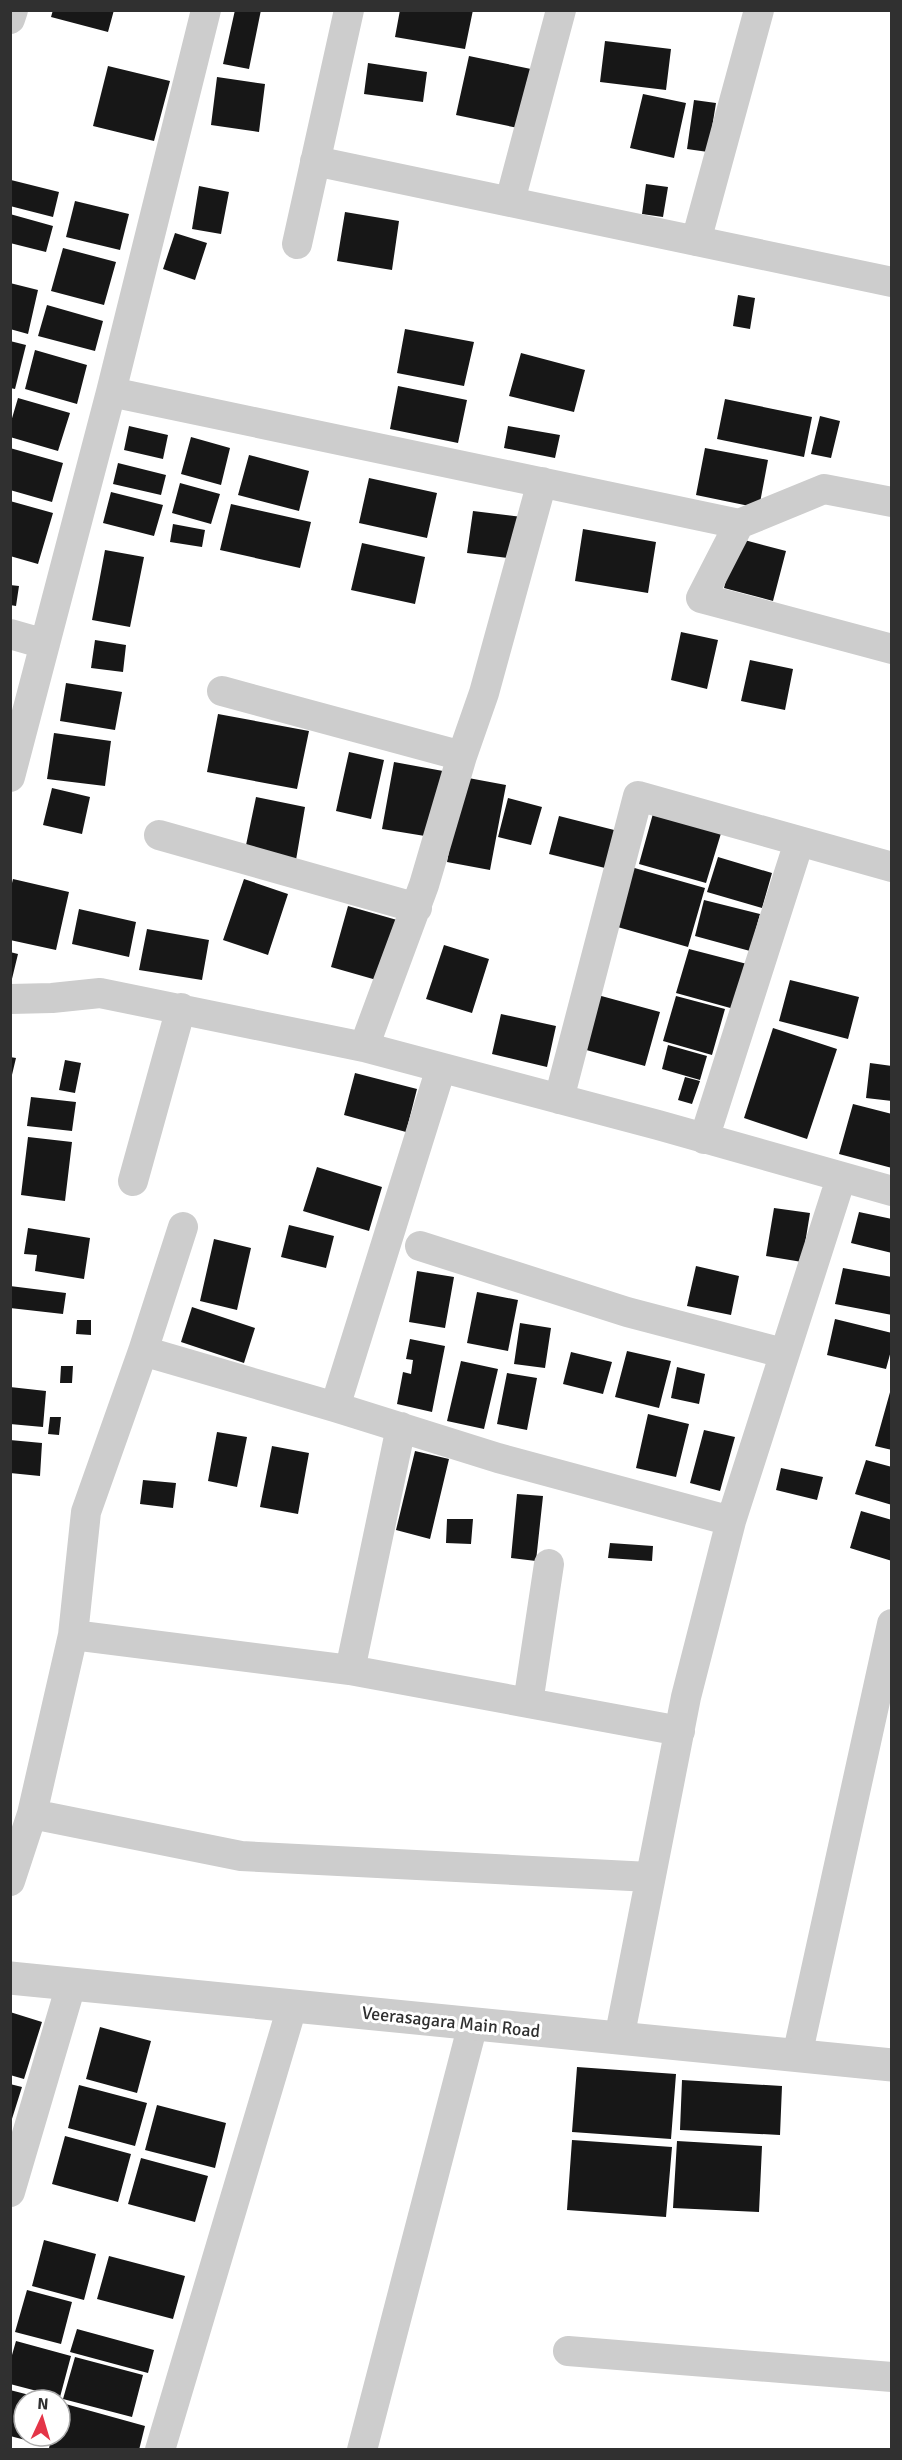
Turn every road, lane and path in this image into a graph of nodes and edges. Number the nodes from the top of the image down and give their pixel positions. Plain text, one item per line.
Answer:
1 (13, 10) edge
2 (206, 10) edge
3 (349, 10) edge
4 (561, 10) edge
5 (759, 10) edge
6 (10, 19) edge
7 (315, 161) junction
8 (510, 201) junction
9 (696, 241) junction
10 (297, 244) dead end
11 (891, 282) edge
12 (111, 392) junction
13 (542, 482) junction
14 (891, 502) edge
15 (740, 524) junction
16 (10, 634) edge
17 (45, 644) junction
18 (891, 649) edge
19 (222, 690) dead end
20 (462, 756) junction
21 (10, 777) edge
22 (159, 835) dead end
23 (799, 842) junction
24 (891, 867) edge
25 (417, 908) junction
26 (10, 999) edge
27 (181, 1008) junction
28 (364, 1047) junction
29 (441, 1068) junction
30 (559, 1099) junction
31 (704, 1139) junction
32 (841, 1178) junction
33 (133, 1181) dead end
34 (891, 1191) edge
35 (183, 1227) dead end
36 (420, 1246) dead end
37 (143, 1352) junction
38 (783, 1353) junction
39 (335, 1407) junction
40 (401, 1427) junction
41 (731, 1521) junction
42 (549, 1564) dead end
43 (891, 1624) edge
44 (73, 1635) junction
45 (350, 1670) junction
46 (528, 1703) junction
47 (680, 1731) junction
48 (32, 1814) junction
49 (650, 1877) junction
50 (10, 1881) edge
51 (10, 1978) edge
52 (71, 1985) junction
53 (292, 2007) junction
54 (473, 2024) junction
55 (619, 2039) junction
56 (798, 2056) junction
57 (891, 2065) edge
58 (10, 2193) edge
59 (568, 2351) dead end
60 (891, 2377) edge
61 (160, 2450) edge
62 (362, 2450) edge

1 - 6 street
2 - 12 street
3 - 7 street
4 - 8 street
5 - 9 street
7 - 8 street
7 - 10 street
8 - 9 street
9 - 11 street
12 - 13 street
12 - 17 street
13 - 15 street
13 - 20 street
14 - 15 street
15 - 18 street
16 - 17 street
17 - 21 street
19 - 20 street
20 - 25 street
22 - 25 street
23 - 24 street
23 - 30 street
23 - 31 street
25 - 28 street
26 - 27 street
27 - 28 street
27 - 33 street
28 - 29 street
29 - 30 street
29 - 39 street
30 - 31 street
31 - 32 street
32 - 34 street
32 - 38 street
35 - 37 street
36 - 38 street
37 - 39 street
37 - 44 street
38 - 41 street
39 - 40 street
40 - 41 street
40 - 45 street
41 - 47 street
42 - 46 street
43 - 56 street
44 - 45 street
44 - 48 street
45 - 46 street
46 - 47 street
47 - 49 street
48 - 49 street
48 - 50 street
49 - 55 street
51 - 52 street, Veerasagara Main Road
52 - 53 street, Veerasagara Main Road
52 - 58 street
53 - 54 street, Veerasagara Main Road
53 - 61 street
54 - 55 street, Veerasagara Main Road
54 - 62 street
55 - 56 street, Veerasagara Main Road
56 - 57 street, Veerasagara Main Road
59 - 60 street

